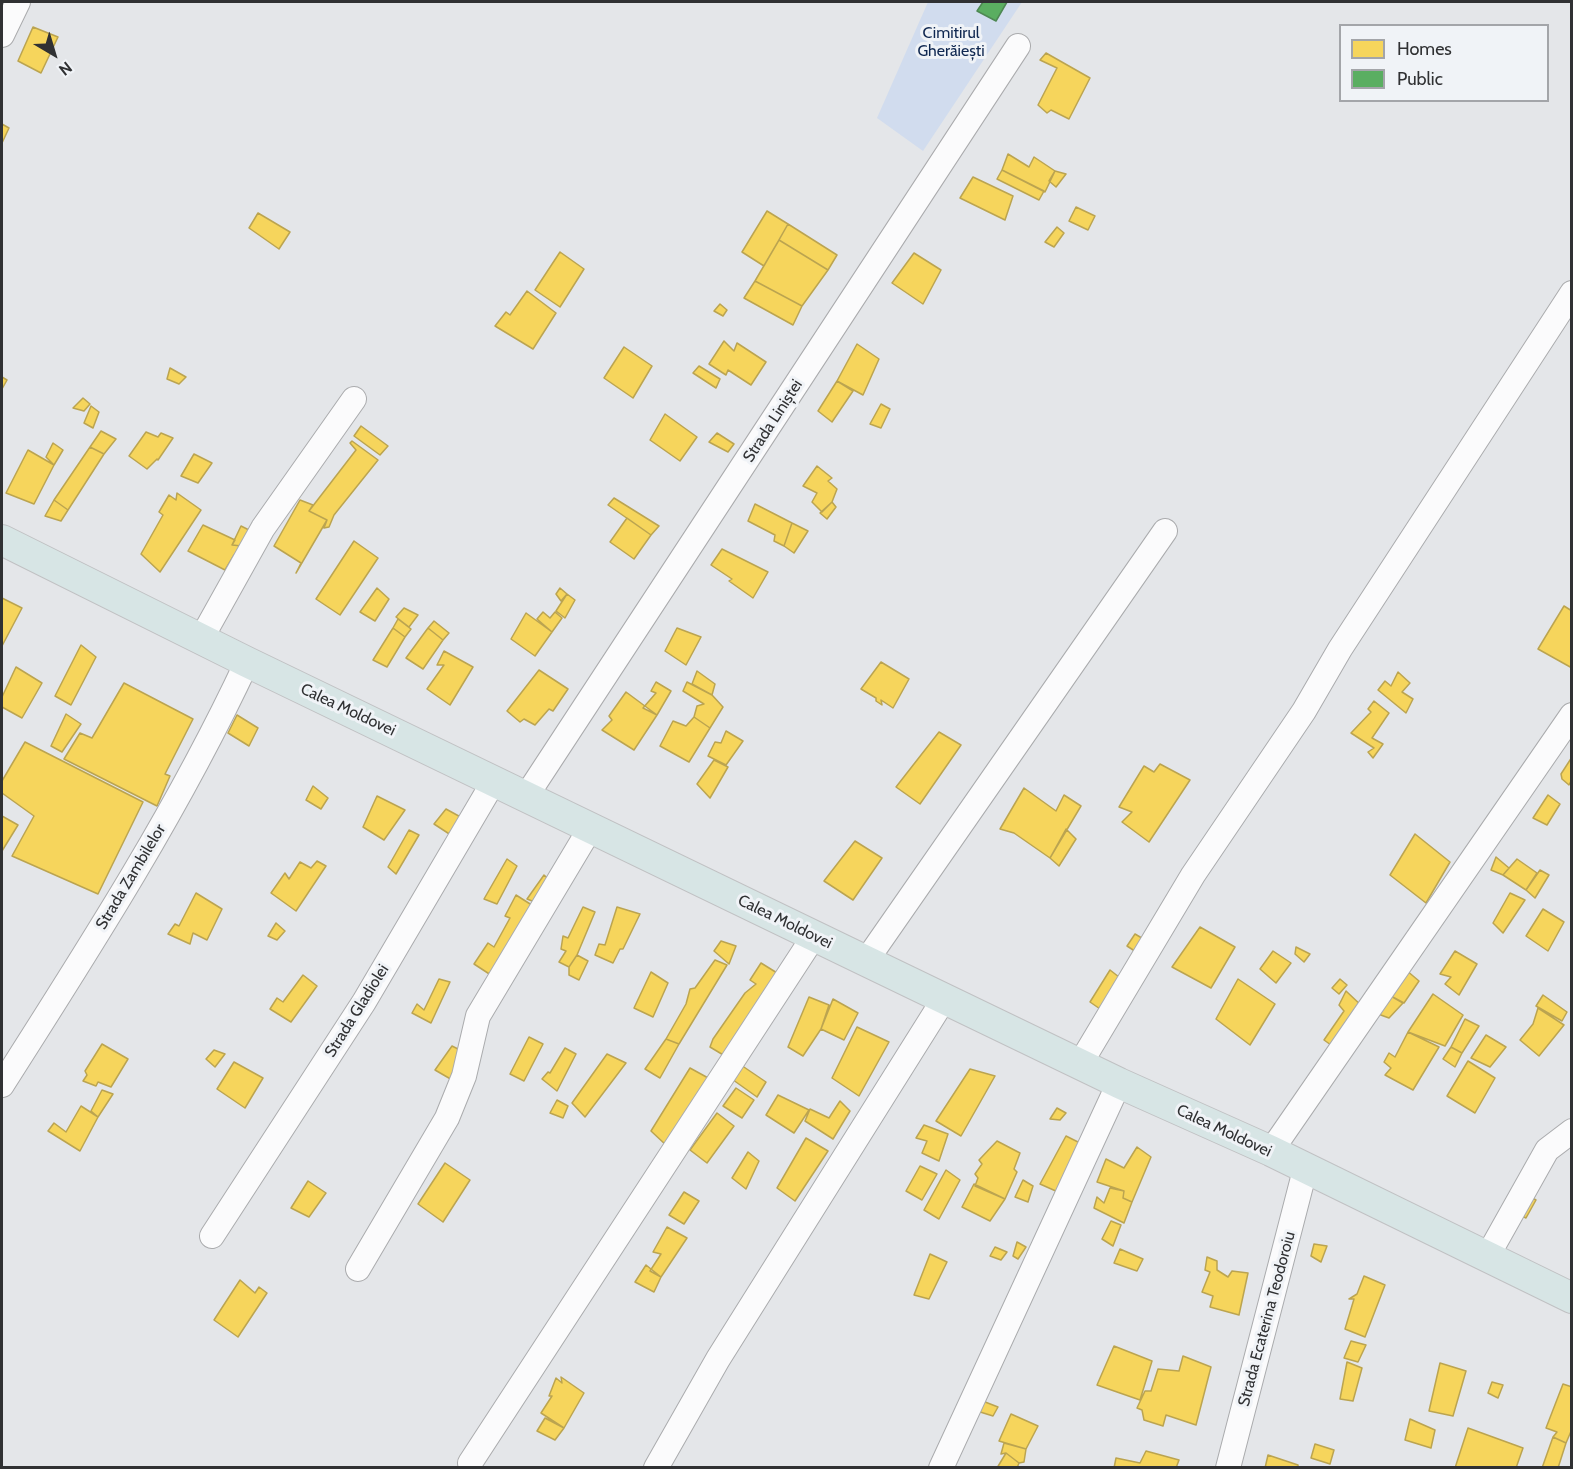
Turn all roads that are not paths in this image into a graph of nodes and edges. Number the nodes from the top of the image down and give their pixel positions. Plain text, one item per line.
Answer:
1 (18, 2) edge
2 (2, 35) edge
3 (1018, 46) dead end
4 (1572, 293) edge
5 (354, 399) dead end
6 (1165, 531) dead end
7 (2, 540) edge
8 (201, 639) junction
9 (247, 662) junction
10 (1572, 715) edge
11 (495, 781) junction
12 (527, 795) junction
13 (591, 827) junction
14 (814, 936) junction
15 (866, 961) junction
16 (944, 999) junction
17 (1080, 1064) junction
18 (1119, 1083) junction
19 (2, 1085) edge
20 (1572, 1131) edge
21 (1271, 1151) junction
22 (1305, 1170) junction
23 (212, 1236) dead end
24 (1487, 1257) junction
25 (358, 1269) dead end
26 (1572, 1298) edge
27 (470, 1463) dead end
28 (656, 1467) edge
29 (941, 1467) edge
30 (1228, 1467) edge

1 - 2 street
3 - 12 street, Strada Liniștei
4 - 17 street
5 - 8 street
6 - 15 street
7 - 8 main road, Calea Moldovei
8 - 9 main road, Calea Moldovei
9 - 11 main road, Calea Moldovei
9 - 19 street, Strada Zambilelor
10 - 21 street
11 - 12 main road, Calea Moldovei
11 - 23 street, Strada Gladiolei
12 - 13 main road, Calea Moldovei
13 - 14 main road, Calea Moldovei
13 - 25 street
14 - 15 main road, Calea Moldovei
14 - 27 street
15 - 16 main road, Calea Moldovei
16 - 17 main road, Calea Moldovei
16 - 28 street
17 - 18 main road, Calea Moldovei
18 - 21 main road, Calea Moldovei
18 - 29 street
20 - 24 street
21 - 22 main road, Calea Moldovei
22 - 24 main road, Calea Moldovei
22 - 30 street, Strada Ecaterina Teodoroiu
24 - 26 main road, Calea Moldovei

